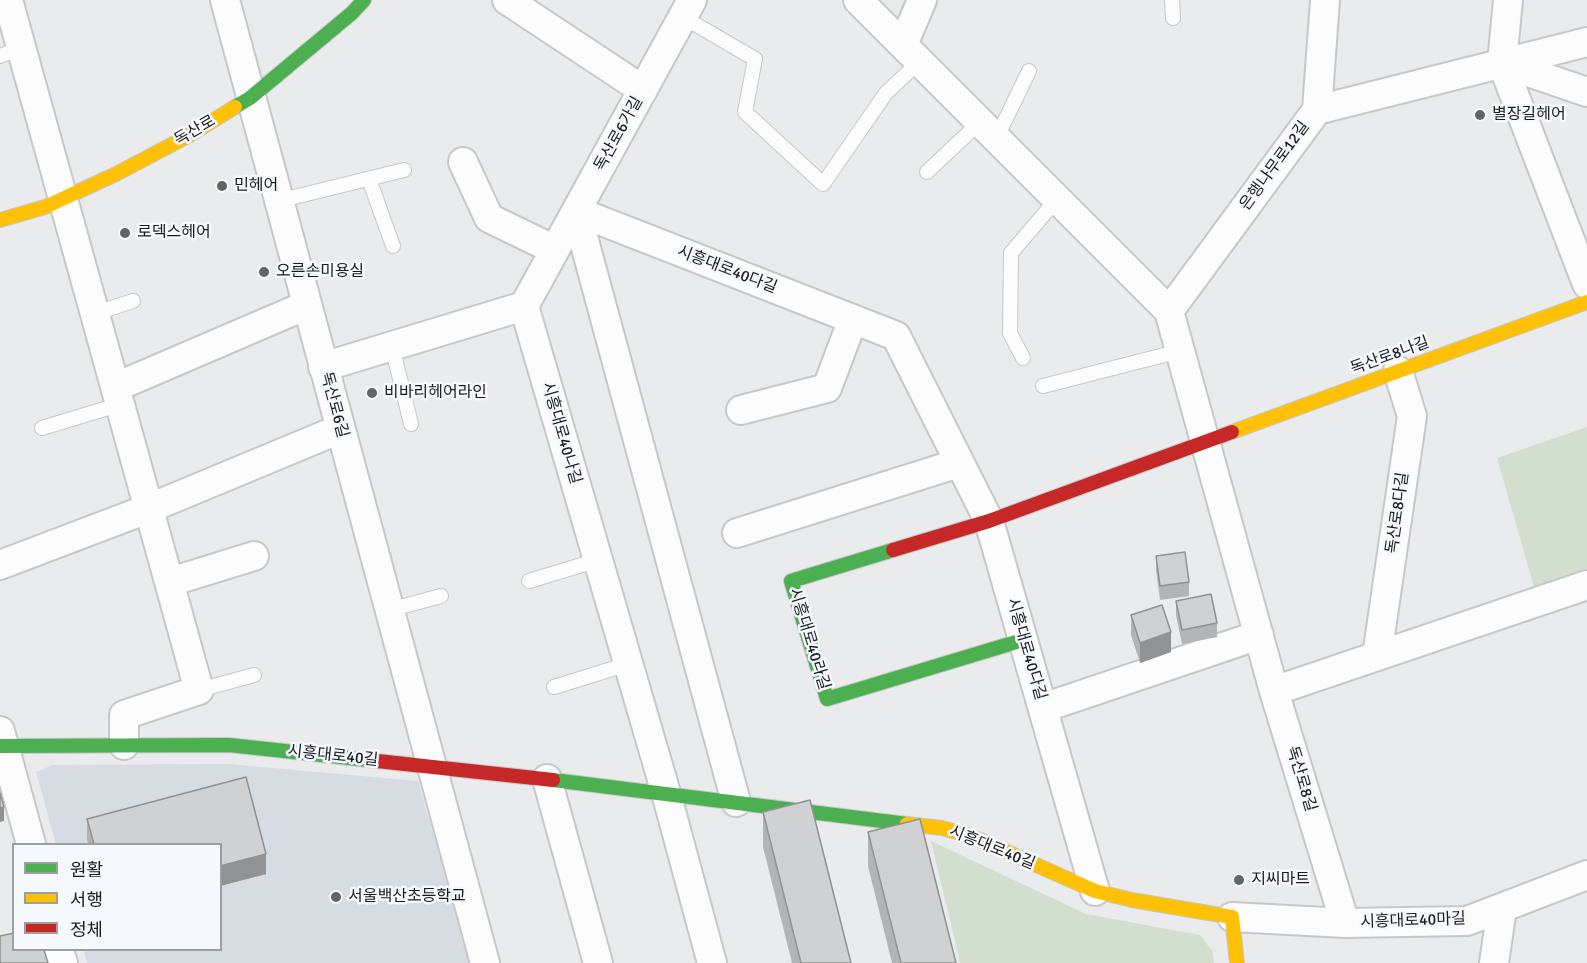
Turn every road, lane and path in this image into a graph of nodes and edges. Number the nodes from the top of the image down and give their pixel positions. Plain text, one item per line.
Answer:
1 (225, 0) edge
2 (364, 0) edge
3 (507, 0) edge
4 (858, 0) edge
5 (922, 0) edge
6 (1172, 0) edge
7 (1325, 0) edge
8 (1508, 0) edge
9 (17, 2) edge
10 (687, 8) edge
11 (1173, 18) dead end
12 (1587, 42) edge
13 (11, 52) edge
14 (911, 53) junction
15 (1502, 63) junction
16 (1029, 71) dead end
17 (643, 90) junction
18 (1587, 92) edge
19 (250, 98) junction
20 (1317, 110) junction
21 (988, 130) junction
22 (463, 162) dead end
23 (404, 170) dead end
24 (927, 172) dead end
25 (369, 178) junction
26 (64, 198) junction
27 (1057, 199) junction
28 (278, 201) junction
29 (576, 211) junction
30 (0, 220) edge
31 (393, 246) dead end
32 (555, 250) junction
33 (1587, 284) edge
34 (133, 301) dead end
35 (1587, 302) edge
36 (307, 305) junction
37 (524, 306) junction
38 (1168, 312) junction
39 (96, 313) junction
40 (853, 319) junction
41 (392, 346) junction
42 (1180, 351) junction
43 (1023, 358) dead end
44 (323, 367) junction
45 (1398, 371) junction
46 (1043, 386) dead end
47 (119, 395) junction
48 (741, 410) dead end
49 (411, 424) dead end
50 (42, 428) dead end
51 (340, 429) junction
52 (1204, 441) junction
53 (959, 463) junction
54 (150, 508) junction
55 (989, 521) junction
56 (737, 533) dead end
57 (254, 556) dead end
58 (598, 560) junction
59 (0, 565) edge
60 (529, 580) dead end
61 (170, 582) junction
62 (1587, 585) edge
63 (441, 596) dead end
64 (389, 610) junction
65 (1259, 635) junction
66 (1023, 640) junction
67 (1377, 656) junction
68 (628, 664) junction
69 (254, 675) dead end
70 (554, 687) dead end
71 (200, 690) junction
72 (1274, 691) junction
73 (1043, 708) junction
74 (1, 741) edge
75 (124, 745) junction
76 (432, 768) junction
77 (547, 779) junction
78 (666, 793) junction
79 (736, 802) junction
80 (31, 843) edge
81 (1587, 876) edge
82 (1095, 891) junction
83 (1502, 908) junction
84 (1232, 917) junction
85 (1345, 923) junction
86 (485, 963) edge
87 (598, 963) edge
88 (712, 963) edge
89 (1237, 963) edge
90 (1494, 963) edge

1 - 19 street, 독산로6길
2 - 19 street, 독산로
3 - 17 street
4 - 14 street, 독산로8길
5 - 14 street
6 - 11 lane
7 - 20 street, 은행나무로12길
8 - 15 street
9 - 13 street
10 - 14 lane, 독산로6가길
10 - 17 street, 독산로6가길
12 - 15 street
13 - 26 street
14 - 21 street, 독산로8길
15 - 18 street
15 - 20 street
15 - 33 street
16 - 21 lane
17 - 29 street, 독산로6가길
19 - 26 street, 독산로
19 - 28 street, 독산로6길
20 - 38 street, 은행나무로12길
21 - 24 lane
21 - 27 street, 독산로8길
22 - 32 street
23 - 25 lane
25 - 28 lane
25 - 31 lane
26 - 30 street, 독산로
26 - 39 street
27 - 38 street, 독산로8길
27 - 43 lane
28 - 36 street, 독산로6길
29 - 32 street, 독산로6가길
29 - 40 street, 시흥대로40다길
29 - 79 street
32 - 37 street, 독산로6가길
34 - 39 lane
35 - 45 street, 독산로8나길
36 - 44 street, 독산로6길
36 - 47 street
37 - 41 street
37 - 58 street, 시흥대로40나길
38 - 42 street, 독산로8길
39 - 47 street
40 - 48 street
40 - 53 street, 시흥대로40다길
41 - 44 street
41 - 49 lane
42 - 46 lane
42 - 52 street, 독산로8길
44 - 51 street, 독산로6길
45 - 52 street, 독산로8나길
45 - 67 street, 독산로8다길
47 - 50 lane
47 - 54 street
51 - 54 street
51 - 64 street, 독산로6길
52 - 55 street
52 - 65 street, 독산로8길
53 - 55 street, 시흥대로40다길
53 - 56 street
54 - 59 street
54 - 61 street
55 - 66 street, 시흥대로40다길
55 - 66 street, 시흥대로40라길
57 - 61 street
58 - 60 lane
58 - 68 street, 시흥대로40나길
61 - 71 street
62 - 67 street
63 - 64 lane
64 - 76 street, 독산로6길
65 - 72 street, 독산로8길
65 - 73 street
66 - 73 street, 시흥대로40다길
67 - 72 street
68 - 70 lane
68 - 78 street, 시흥대로40나길
69 - 71 lane
71 - 75 street
72 - 85 street, 독산로8길
73 - 82 street, 시흥대로40다길
74 - 75 street, 시흥대로40길
74 - 80 street
75 - 76 street, 시흥대로40길
76 - 77 street, 시흥대로40길
76 - 86 street, 독산로6길
77 - 78 street, 시흥대로40길
77 - 87 street
78 - 79 street, 시흥대로40길
78 - 88 street
79 - 82 street, 시흥대로40길
81 - 83 street, 시흥대로40마길
82 - 84 street, 시흥대로40길
83 - 85 street, 시흥대로40마길
83 - 90 street
84 - 85 street, 시흥대로40마길
84 - 89 street

